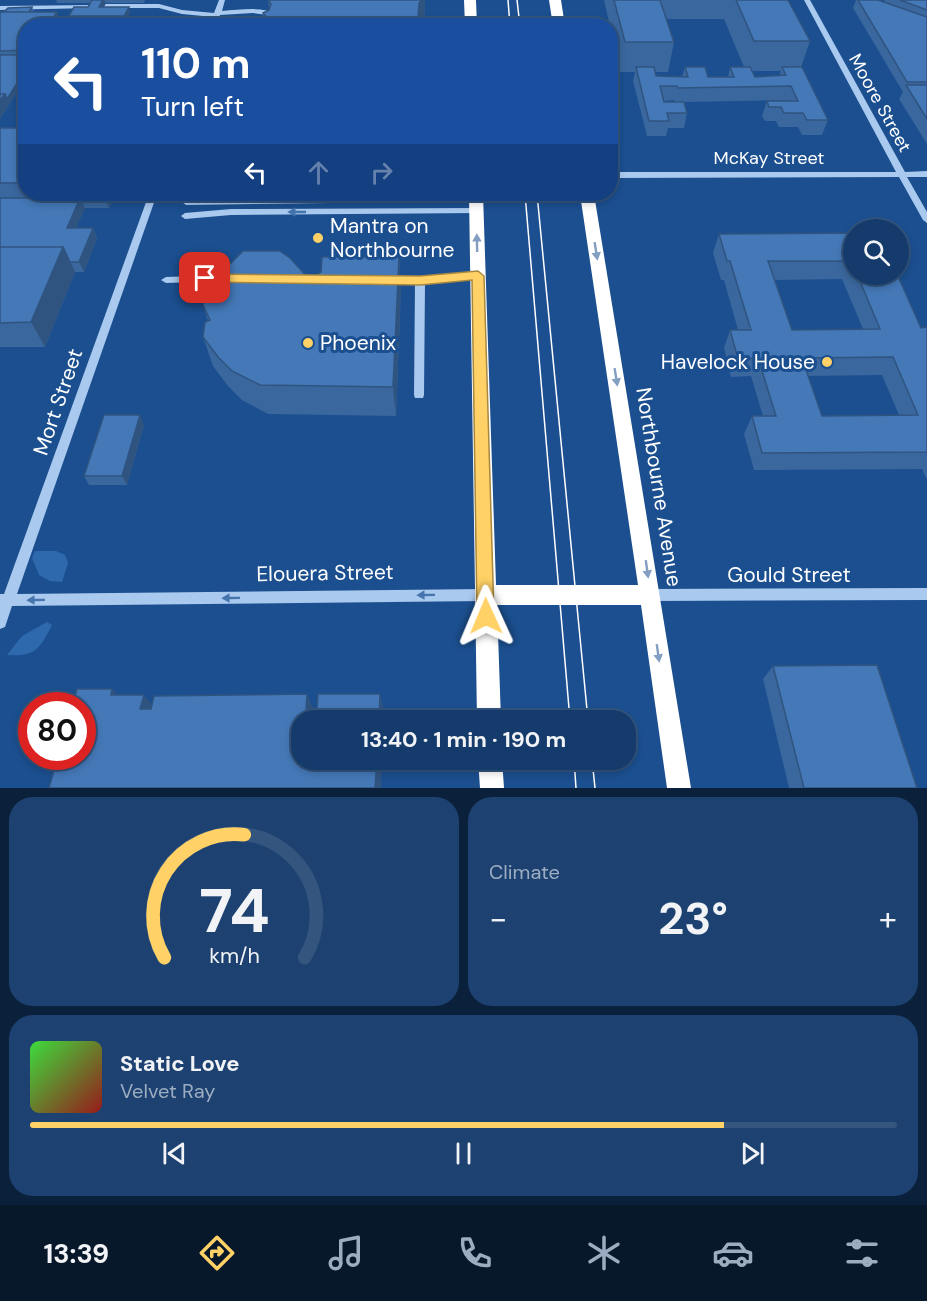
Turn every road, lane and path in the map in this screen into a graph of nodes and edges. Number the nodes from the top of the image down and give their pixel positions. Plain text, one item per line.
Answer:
1 (222, 0) edge
2 (470, 0) edge
3 (555, 0) edge
4 (807, 0) edge
5 (157, 3) edge
6 (92, 6) edge
7 (105, 6) edge
8 (0, 8) edge
9 (217, 14) junction
10 (274, 14) edge
11 (216, 18) edge
12 (471, 18) edge
13 (558, 18) edge
14 (902, 174) junction
15 (927, 174) edge
16 (618, 175) edge
17 (150, 201) edge
18 (476, 201) edge
19 (588, 201) edge
20 (186, 202) dead end
21 (185, 216) dead end
22 (927, 220) edge
23 (478, 276) junction
24 (241, 278) edge
25 (373, 278) edge
26 (166, 280) dead end
27 (420, 280) junction
28 (419, 395) dead end
29 (927, 594) edge
30 (485, 595) junction
31 (650, 595) junction
32 (4, 600) edge
33 (0, 623) edge
34 (489, 710) edge
35 (491, 770) edge
36 (492, 788) edge
37 (680, 788) edge

1 - 9 street
2 - 12 highway
3 - 13 highway
4 - 14 street, Moore Street
5 - 7 street
5 - 9 street
6 - 8 street
9 - 10 street
9 - 11 street
14 - 15 street, McKay Street
14 - 16 street, McKay Street
14 - 22 street, Moore Street
17 - 32 street, Mort Street
18 - 20 street
18 -> 21 street
23 -> 18 highway
19 -> 31 highway, Northbourne Avenue
23 - 27 street
23 - 30 highway
24 - 26 street
25 - 27 street
27 - 28 street
29 - 31 street, Gould Street
30 - 31 highway, Elouera Street
30 -> 32 street, Elouera Street
30 - 34 highway
31 -> 37 highway, Northbourne Avenue
32 - 33 street, Mort Street
35 - 36 highway

